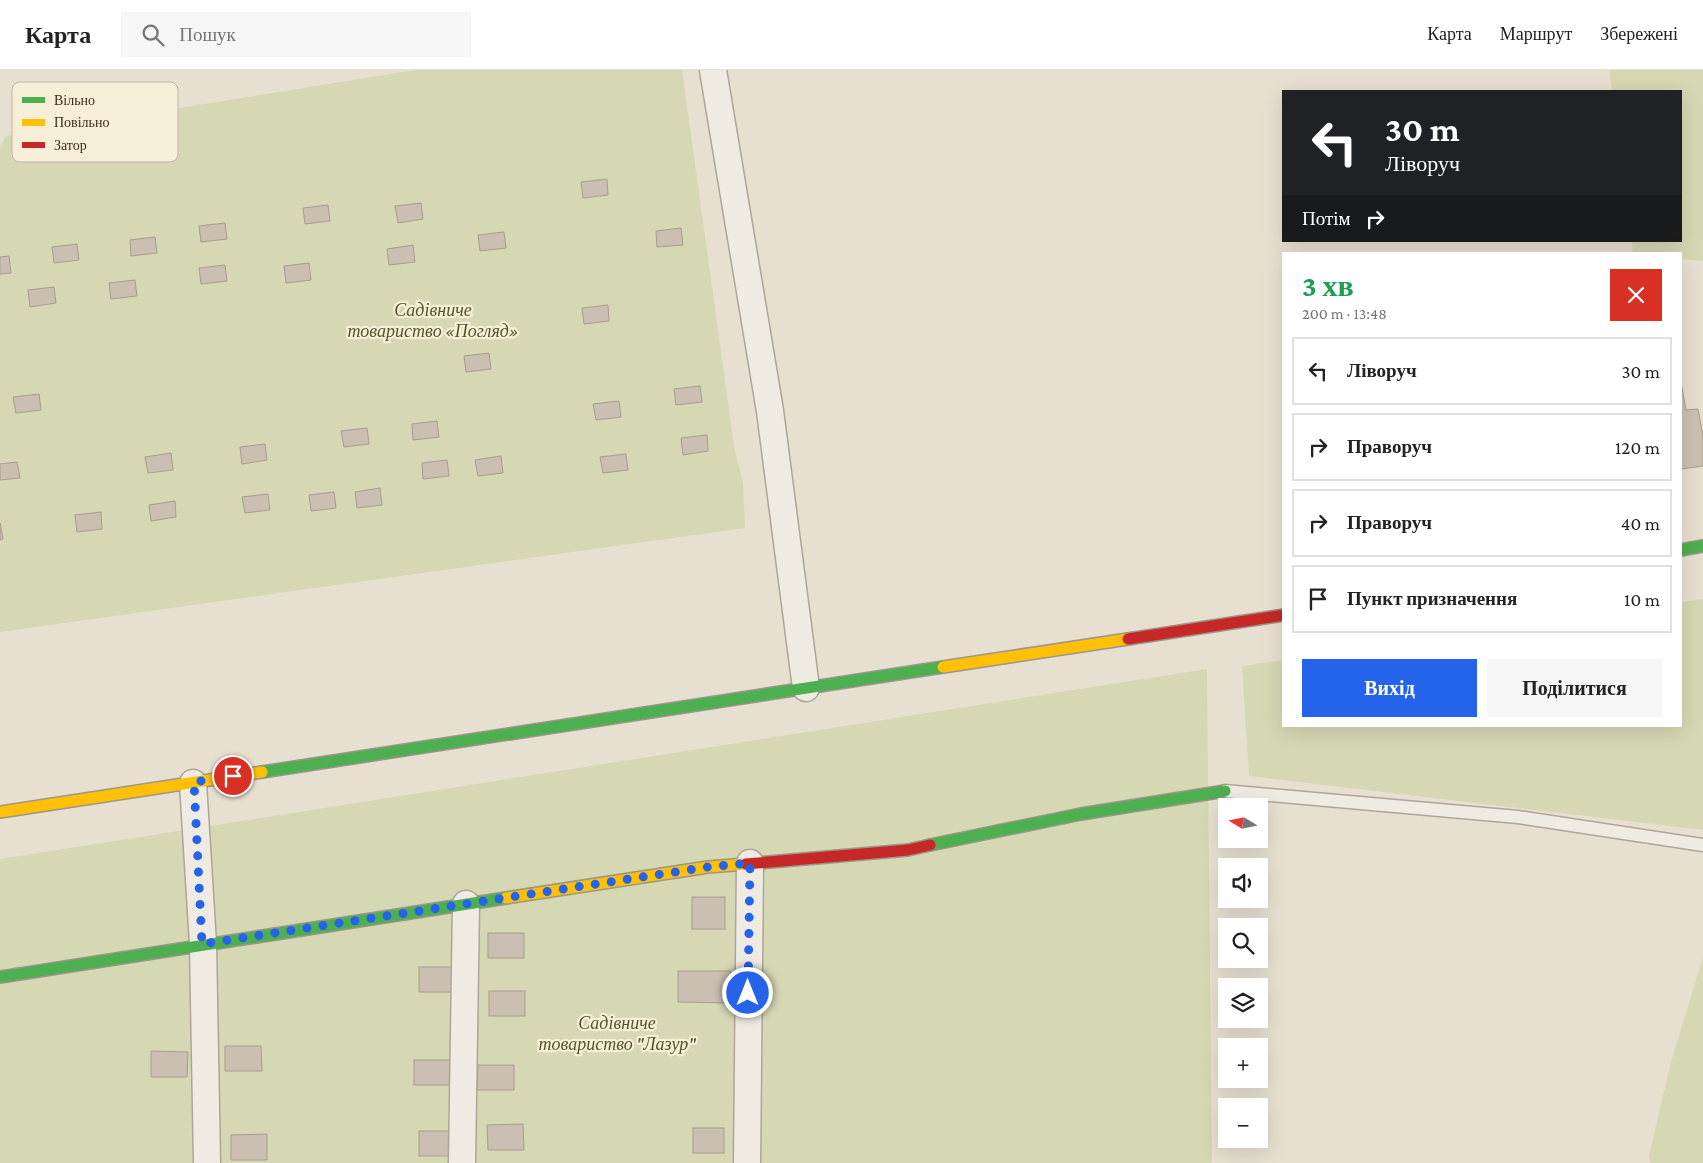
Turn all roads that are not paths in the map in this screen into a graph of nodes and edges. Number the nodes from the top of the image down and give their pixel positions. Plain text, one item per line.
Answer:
1 (713, 70) edge
2 (1703, 546) edge
3 (1682, 550) edge
4 (1282, 615) edge
5 (806, 688) junction
6 (194, 782) junction
7 (1225, 790) joint
8 (0, 812) edge
9 (1703, 845) edge
10 (750, 863) junction
11 (466, 904) junction
12 (202, 944) junction
13 (0, 977) edge
14 (206, 1163) edge
15 (462, 1163) edge
16 (747, 1163) edge

1 - 5 street
2 - 3 main road
4 - 5 main road
5 - 6 main road
6 - 8 main road
6 - 12 street
7 - 9 lane
7 - 10 main road
10 - 11 main road
10 - 16 street
11 - 12 main road
11 - 15 street
12 - 13 main road
12 - 14 street

